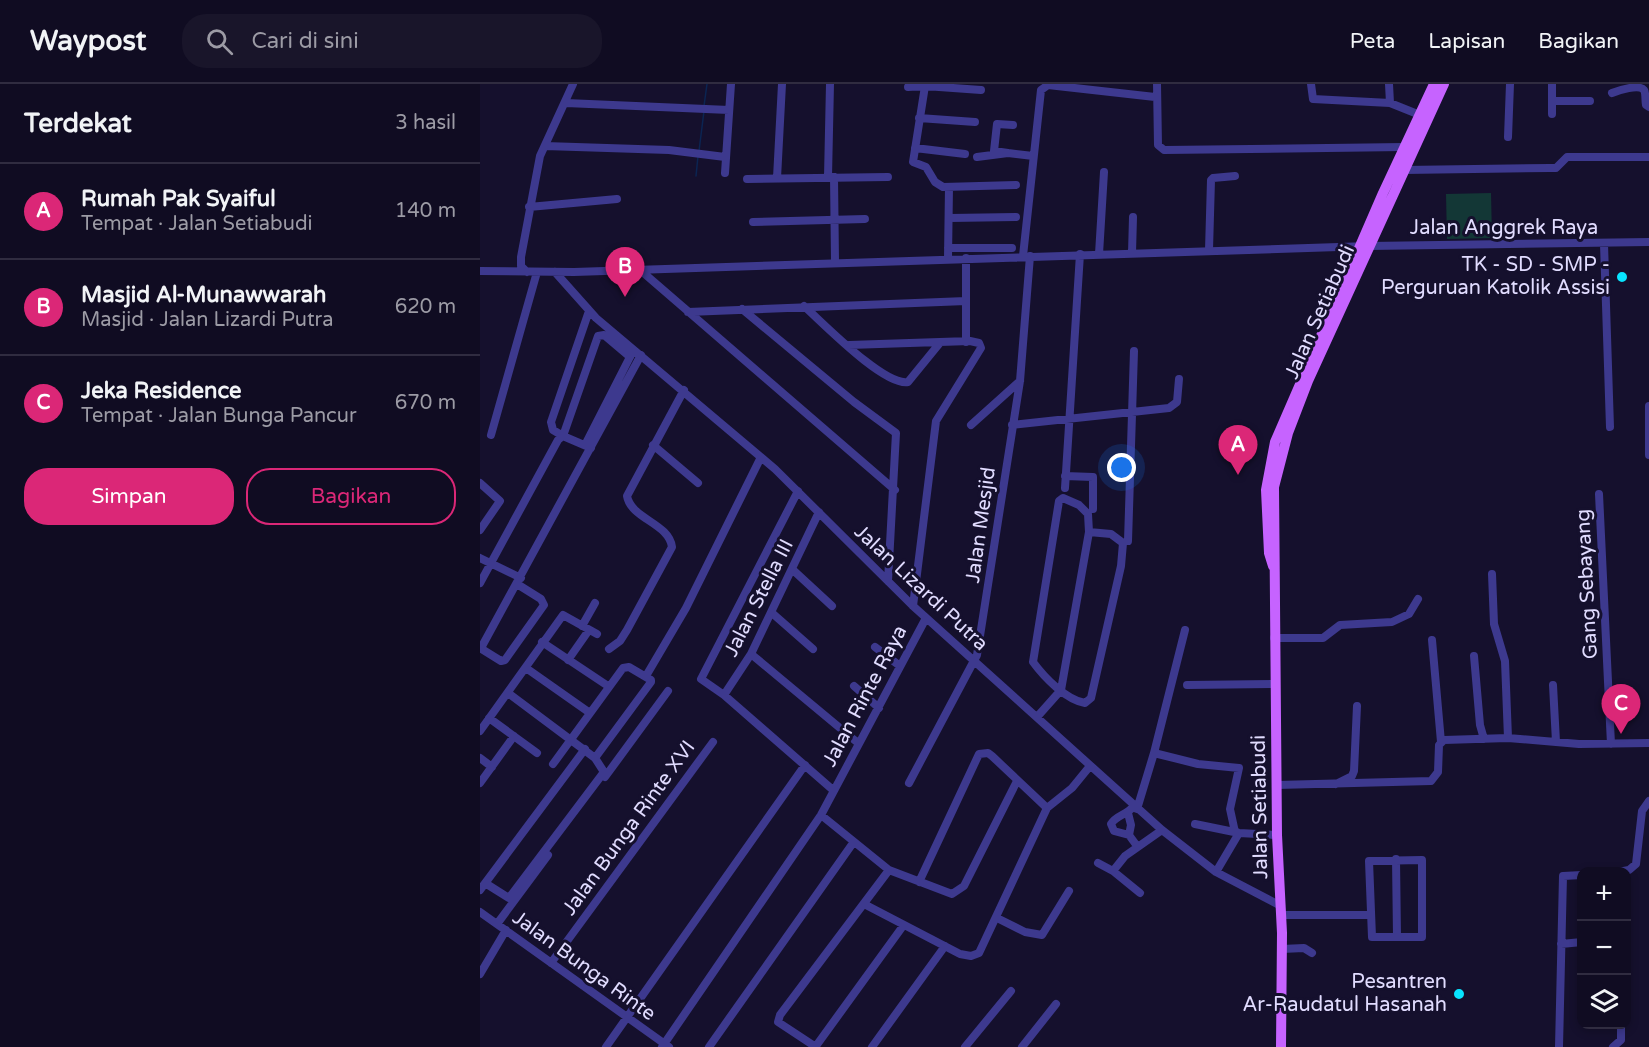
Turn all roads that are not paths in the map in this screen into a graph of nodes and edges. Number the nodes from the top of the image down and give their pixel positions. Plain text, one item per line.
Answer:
1 (573, 84) edge
2 (731, 84) edge
3 (782, 84) edge
4 (830, 84) edge
5 (1157, 84) edge
6 (1311, 84) edge
7 (1389, 84) edge
8 (1434, 84) edge
9 (1444, 84) edge
10 (1510, 84) edge
11 (1552, 84) edge
12 (959, 85) edge
13 (925, 86) junction
14 (970, 86) edge
15 (908, 87) dead end
16 (981, 90) dead end
17 (1612, 93) dead end
18 (1155, 97) junction
19 (1552, 101) junction
20 (1590, 101) dead end
21 (566, 103) junction
22 (1390, 103) junction
23 (1649, 106) edge
24 (729, 110) junction
25 (1552, 114) dead end
26 (1420, 115) junction
27 (920, 118) junction
28 (975, 122) dead end
29 (1013, 125) dead end
30 (1508, 137) dead end
31 (545, 146) junction
32 (1404, 147) junction
33 (915, 148) junction
34 (1008, 153) junction
35 (965, 154) dead end
36 (1033, 156) junction
37 (725, 157) junction
38 (977, 157) dead end
39 (1649, 157) edge
40 (1404, 170) junction
41 (1104, 172) dead end
42 (725, 173) dead end
43 (831, 177) junction
44 (888, 177) dead end
45 (1235, 177) dead end
46 (777, 178) junction
47 (747, 179) dead end
48 (1016, 185) dead end
49 (949, 187) junction
50 (617, 199) dead end
51 (529, 207) junction
52 (1016, 217) dead end
53 (950, 218) junction
54 (1133, 218) dead end
55 (865, 219) dead end
56 (835, 220) junction
57 (753, 222) dead end
58 (1649, 242) edge
59 (1604, 244) junction
60 (1365, 246) junction
61 (948, 248) junction
62 (1012, 248) dead end
63 (1209, 250) junction
64 (1109, 253) junction
65 (1132, 253) junction
66 (1080, 254) junction
67 (1099, 254) junction
68 (1027, 256) junction
69 (948, 258) junction
70 (966, 258) junction
71 (836, 261) junction
72 (1109, 264) dead end
73 (639, 269) junction
74 (480, 271) edge
75 (527, 272) junction
76 (537, 272) junction
77 (555, 272) junction
78 (966, 301) junction
79 (804, 306) junction
80 (742, 309) junction
81 (688, 312) junction
82 (592, 314) junction
83 (966, 342) junction
84 (939, 344) junction
85 (849, 345) junction
86 (1134, 351) dead end
87 (635, 354) junction
88 (1179, 379) dead end
89 (1020, 381) junction
90 (684, 390) junction
91 (1649, 406) edge
92 (1131, 411) junction
93 (1068, 417) junction
94 (971, 425) dead end
95 (1012, 425) junction
96 (1610, 428) dead end
97 (558, 433) junction
98 (491, 435) dead end
99 (653, 445) junction
100 (588, 447) junction
101 (1649, 455) edge
102 (761, 458) junction
103 (1065, 476) junction
104 (480, 483) edge
105 (698, 483) dead end
106 (1065, 488) dead end
107 (895, 490) junction
108 (798, 491) junction
109 (1599, 494) dead end
110 (1093, 509) dead end
111 (819, 512) junction
112 (481, 526) edge
113 (1089, 532) junction
114 (1128, 541) dead end
115 (480, 558) edge
116 (492, 563) junction
117 (793, 570) junction
118 (1492, 574) dead end
119 (519, 581) junction
120 (888, 581) junction
121 (480, 583) edge
122 (1418, 599) dead end
123 (595, 603) dead end
124 (832, 606) dead end
125 (913, 606) junction
126 (772, 613) junction
127 (926, 618) junction
128 (589, 630) junction
129 (1185, 630) dead end
130 (1274, 638) junction
131 (1432, 640) dead end
132 (542, 642) junction
133 (876, 647) dead end
134 (480, 648) edge
135 (609, 649) dead end
136 (813, 649) dead end
137 (751, 654) junction
138 (1473, 656) dead end
139 (568, 660) junction
140 (975, 661) junction
141 (900, 666) junction
142 (526, 668) junction
143 (646, 676) junction
144 (1275, 684) junction
145 (1187, 685) dead end
146 (1553, 685) dead end
147 (854, 686) dead end
148 (608, 687) junction
149 (1061, 690) junction
150 (668, 691) dead end
151 (508, 693) junction
152 (724, 695) junction
153 (1357, 706) dead end
154 (879, 708) junction
155 (590, 713) junction
156 (489, 717) junction
157 (1037, 717) junction
158 (480, 730) edge
159 (514, 736) junction
160 (571, 738) junction
161 (1508, 738) junction
162 (1484, 739) junction
163 (713, 742) dead end
164 (1441, 742) junction
165 (1556, 742) junction
166 (858, 743) junction
167 (1649, 743) edge
168 (1611, 744) junction
169 (585, 749) junction
170 (537, 753) dead end
171 (1154, 753) junction
172 (480, 758) edge
173 (595, 758) junction
174 (553, 765) dead end
175 (805, 765) junction
176 (1090, 766) junction
177 (492, 767) junction
178 (1017, 781) junction
179 (480, 783) edge
180 (909, 783) dead end
181 (1277, 785) junction
182 (1335, 785) junction
183 (833, 790) junction
184 (1649, 801) edge
185 (1136, 807) junction
186 (1047, 808) junction
187 (1128, 813) junction
188 (821, 815) junction
189 (1195, 824) dead end
190 (1162, 830) junction
191 (1237, 833) junction
192 (1129, 835) junction
193 (1277, 835) junction
194 (853, 843) junction
195 (1137, 846) junction
196 (1396, 860) junction
197 (1098, 863) dead end
198 (1631, 868) edge
199 (889, 870) junction
200 (1113, 871) junction
201 (1216, 872) junction
202 (1577, 874) edge
203 (919, 882) junction
204 (483, 887) edge
205 (1069, 891) dead end
206 (1140, 893) dead end
207 (864, 904) junction
208 (1281, 911) junction
209 (480, 912) edge
210 (1370, 915) junction
211 (997, 918) junction
212 (497, 924) junction
213 (903, 926) junction
214 (506, 930) junction
215 (1397, 937) junction
216 (1577, 942) edge
217 (1561, 944) junction
218 (945, 946) junction
219 (1282, 949) junction
220 (1312, 952) dead end
221 (551, 963) junction
222 (480, 974) edge
223 (1011, 991) dead end
224 (1056, 1004) dead end
225 (626, 1017) junction
226 (1621, 1029) edge
227 (665, 1046) edge
228 (606, 1047) edge
229 (709, 1047) edge
230 (816, 1047) edge
231 (872, 1047) edge
232 (965, 1047) edge
233 (1022, 1047) edge
234 (1281, 1047) edge
235 (1559, 1047) edge
236 (1613, 1047) edge

1 - 21 street
2 - 24 street
3 - 46 street
4 - 43 street
5 - 18 street
6 - 22 street
7 - 22 street
8 - 26 main road, Jalan Setiabudi
9 - 40 main road, Jalan Setiabudi
10 - 30 street
11 - 19 street
12 - 13 street
12 - 14 street
13 - 15 street
13 - 27 street
14 - 16 street
17 - 23 street
18 - 32 street
18 - 36 street, Jalan Mesjid
19 - 20 street
19 - 25 street
21 - 24 street
21 - 31 street
22 - 26 street
24 - 37 street
26 - 32 main road, Jalan Setiabudi
27 - 28 street
27 - 33 street
29 - 34 street
31 - 37 street
31 - 51 street
32 - 60 main road, Jalan Setiabudi
33 - 35 street
33 - 49 street
34 - 36 street
34 - 38 street
36 - 68 street, Jalan Mesjid
37 - 42 street
39 - 40 street
40 - 60 main road, Jalan Setiabudi
41 - 67 street
43 - 44 street
43 - 46 street
43 - 56 street
45 - 63 street
46 - 47 street
48 - 49 street
49 - 53 street
50 - 51 street
51 - 75 street
52 - 53 street
53 - 61 street
54 - 65 street
55 - 56 street
56 - 57 street
56 - 71 street
58 - 59 street, Jalan Anggrek Raya
59 - 60 street, Jalan Anggrek Raya
59 - 96 street
60 - 63 street
60 - 130 main road, Jalan Setiabudi
61 - 62 street
61 - 69 street
63 - 65 street
64 - 65 street
64 - 67 street
64 - 72 street
66 - 67 street
66 - 68 street
66 - 93 street
68 - 70 street
68 - 89 street, Jalan Mesjid
69 - 70 street
69 - 71 street
70 - 78 street
71 - 73 street
73 - 77 street
73 - 81 street
74 - 75 street
75 - 76 street
76 - 77 street
76 - 98 street
77 - 82 street, Jalan Lizardi Putra
78 - 79 street
78 - 83 street
79 - 80 street
79 - 85 street
80 - 81 street
80 - 107 street
81 - 107 street
82 - 87 street, Jalan Lizardi Putra
82 - 97 street
83 - 84 street
83 - 125 street
84 - 85 street
84 - 85 street
86 - 92 street
87 - 90 street, Jalan Lizardi Putra
87 - 97 street
87 - 100 street
88 - 92 street
89 - 94 street
89 - 95 street, Jalan Mesjid
90 - 99 street
90 - 102 street, Jalan Lizardi Putra
91 - 101 street
92 - 93 street
92 - 114 street
93 - 95 street
93 - 103 street
95 - 140 street, Jalan Mesjid
97 - 100 street
97 - 116 street
99 - 105 street
99 - 135 street
100 - 119 street
102 - 108 street, Jalan Lizardi Putra
102 - 143 street
103 - 106 street
103 - 110 street
104 - 112 street
107 - 120 street
108 - 111 street, Jalan Lizardi Putra
108 - 152 street
109 - 168 street, Gang Sebayang
111 - 117 street, Jalan Stella III
111 - 120 street, Jalan Lizardi Putra
113 - 149 street
113 - 149 street
113 - 149 street
115 - 116 street
116 - 119 street
116 - 121 street
117 - 124 street
117 - 126 street, Jalan Stella III
118 - 161 street
119 - 134 street
119 - 134 street
120 - 125 street, Jalan Lizardi Putra
122 - 130 street
123 - 128 street
125 - 127 street, Jalan Lizardi Putra
126 - 136 street
126 - 137 street, Jalan Stella III
127 - 140 street, Jalan Lizardi Putra
127 - 141 street, Jalan Rinte Raya
128 - 132 street
128 - 139 street
129 - 171 street
130 - 144 main road, Jalan Setiabudi
131 - 164 street
132 - 139 street
132 - 142 street
133 - 141 street
137 - 152 street, Jalan Stella III
137 - 166 street
138 - 162 street
139 - 148 street
140 - 157 street, Jalan Lizardi Putra
140 - 180 street, Jalan Mesjid
141 - 154 street, Jalan Rinte Raya
142 - 151 street
142 - 155 street
143 - 148 street
143 - 173 street
144 - 145 street
144 - 181 main road, Jalan Setiabudi
146 - 165 street
147 - 154 street
148 - 155 street
149 - 157 street
150 - 212 street
151 - 156 street
151 - 160 street
152 - 175 street
153 - 182 street
154 - 166 street, Jalan Rinte Raya
155 - 160 street
156 - 158 street
156 - 159 street
157 - 176 street, Jalan Lizardi Putra
159 - 170 street
159 - 177 street
160 - 169 street
160 - 174 street
161 - 162 street
161 - 165 street
162 - 164 street
163 - 221 street, Jalan Bunga Rinte XVI
164 - 182 street
165 - 168 street
166 - 183 street, Jalan Rinte Raya
167 - 168 street
169 - 173 street
169 - 204 street
171 - 185 street
171 - 191 street
172 - 177 street
173 - 204 street
175 - 183 street
175 - 225 street
176 - 185 street, Jalan Lizardi Putra
176 - 186 street
177 - 179 street
178 - 186 street
178 - 203 street
178 - 203 street
181 - 182 street
181 - 193 main road, Jalan Setiabudi
183 - 188 street, Jalan Rinte Raya
184 - 198 street
185 - 187 street
185 - 190 street, Jalan Lizardi Putra
186 - 211 street
187 - 192 street
187 - 192 street
188 - 194 street
188 - 227 street, Jalan Rinte Raya
189 - 191 street
190 - 195 street
190 - 201 street, Jalan Lizardi Putra
191 - 193 street
191 - 201 street
192 - 195 street
193 - 208 main road, Jalan Setiabudi
194 - 199 street
194 - 229 street
195 - 200 street
196 - 210 street
196 - 215 street
196 - 215 street
197 - 200 street
199 - 203 street
199 - 207 street
200 - 206 street
201 - 208 street, Jalan Lizardi Putra
202 - 217 street
205 - 211 street
207 - 213 street
207 - 230 street
208 - 210 street
208 - 219 main road, Jalan Setiabudi
209 - 212 street, Jalan Bunga Rinte
210 - 215 street
211 - 218 street
212 - 214 street, Jalan Bunga Rinte
213 - 218 street
213 - 230 street
214 - 221 street, Jalan Bunga Rinte
214 - 222 street
216 - 217 street
217 - 235 street
218 - 231 street
219 - 220 street
219 - 234 main road, Jalan Setiabudi
221 - 225 street, Jalan Bunga Rinte
223 - 232 street
224 - 233 street
225 - 227 street, Jalan Bunga Rinte
225 - 228 street
226 - 236 street

